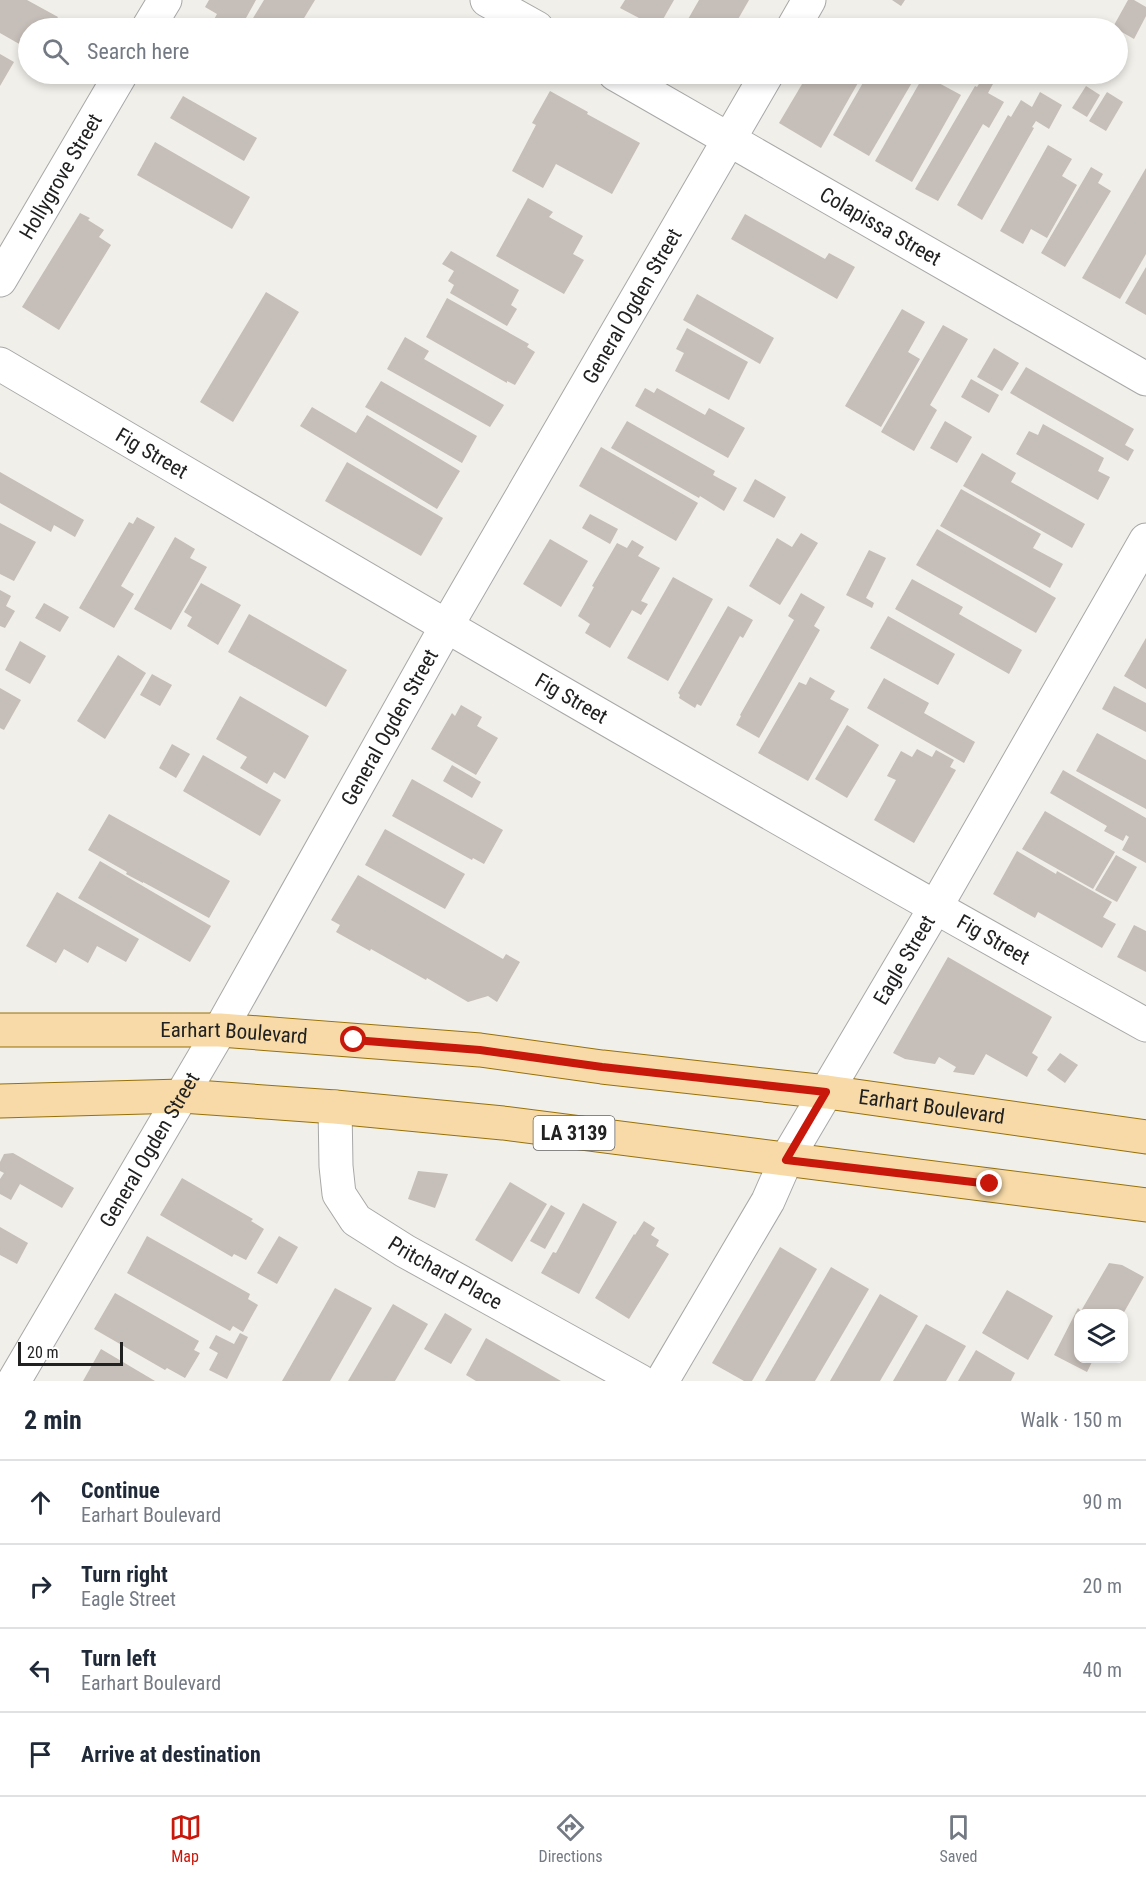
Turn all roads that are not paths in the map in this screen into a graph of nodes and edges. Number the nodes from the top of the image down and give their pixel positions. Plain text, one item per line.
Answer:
1 (165, 0) edge
2 (488, 0) edge
3 (809, 0) edge
4 (154, 18) edge
5 (520, 18) edge
6 (799, 18) edge
7 (115, 84) edge
8 (633, 84) edge
9 (761, 84) edge
10 (729, 139) junction
11 (0, 280) edge
12 (0, 364) edge
13 (1146, 379) edge
14 (1146, 540) edge
15 (446, 627) junction
16 (935, 908) junction
17 (1146, 1025) edge
18 (0, 1030) edge
19 (220, 1030) junction
20 (826, 1092) junction
21 (182, 1096) junction
22 (0, 1101) edge
23 (335, 1107) junction
24 (1146, 1137) edge
25 (786, 1160) junction
26 (1146, 1205) edge
27 (14, 1381) edge
28 (640, 1381) edge
29 (662, 1381) edge

1 - 4 street
2 - 5 street
3 - 6 street
7 - 11 street, Hollygrove Street
8 - 10 street, Colapissa Street
9 - 10 street, General Ogden Street
10 - 13 street, Colapissa Street
10 - 15 street, General Ogden Street
12 - 15 street, Fig Street
14 - 16 street, Eagle Street
15 - 16 street, Fig Street
15 - 19 street, General Ogden Street
16 - 17 street, Fig Street
16 - 20 street, Eagle Street
18 - 19 main road, Earhart Boulevard
19 - 20 main road, Earhart Boulevard
19 - 21 street, General Ogden Street
20 - 24 main road, Earhart Boulevard
20 - 25 street, Eagle Street
21 - 22 main road, LA 3139
21 - 23 main road, LA 3139
21 - 27 street, General Ogden Street
23 - 25 main road, LA 3139
23 - 28 street, Pritchard Place
25 - 26 main road, LA 3139
25 - 29 street, Eagle Street

